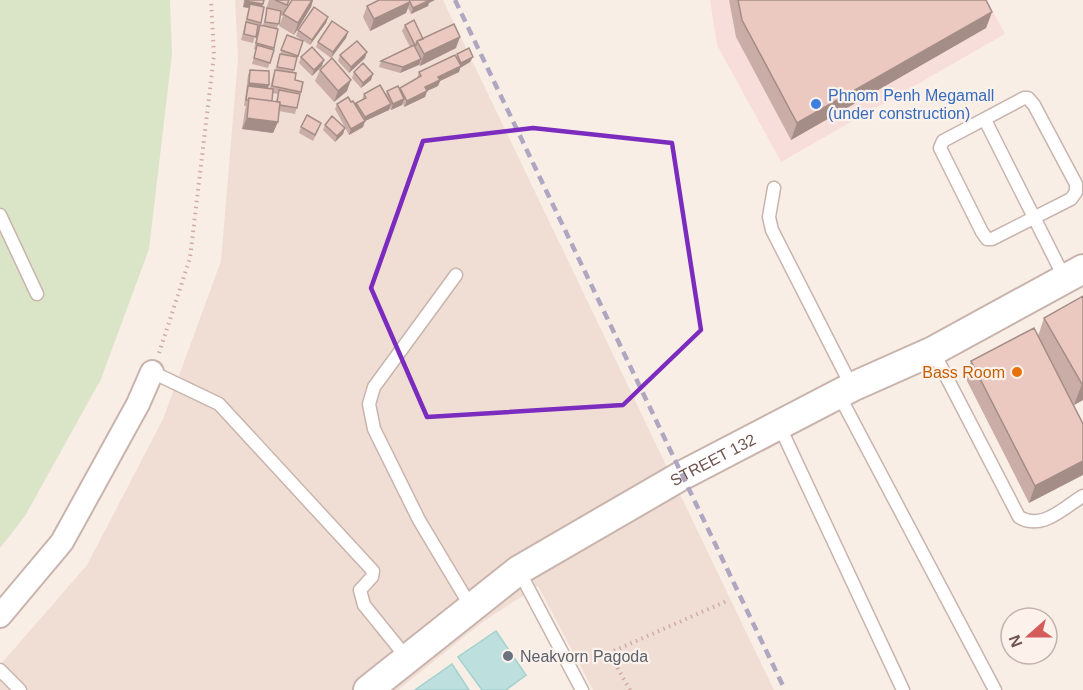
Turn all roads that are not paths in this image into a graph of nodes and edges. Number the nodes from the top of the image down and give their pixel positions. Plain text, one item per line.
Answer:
1 (985, 120) junction
2 (774, 188) dead end
3 (0, 215) edge
4 (1034, 218) junction
5 (1074, 274) edge
6 (456, 275) dead end
7 (37, 294) dead end
8 (933, 351) junction
9 (152, 372) joint
10 (846, 391) junction
11 (779, 425) junction
12 (1083, 496) edge
13 (519, 570) junction
14 (471, 607) junction
15 (0, 616) edge
16 (407, 658) junction
17 (0, 670) edge
18 (20, 690) edge
19 (368, 690) edge
20 (582, 690) edge
21 (903, 690) edge
22 (995, 690) edge

1 - 4 lane
1 - 4 lane
1 - 4 lane
2 - 10 lane
3 - 7 lane
4 - 5 lane
5 - 8 street, STREET 132
6 - 14 lane
8 - 10 street, STREET 132
8 - 12 lane
9 - 15 street
9 - 16 lane
10 - 11 street, STREET 132
10 - 22 lane
11 - 13 street, STREET 132
11 - 21 lane
13 - 14 street, STREET 132
13 - 20 lane
14 - 16 street, STREET 132
16 - 19 street, STREET 132
17 - 18 lane

